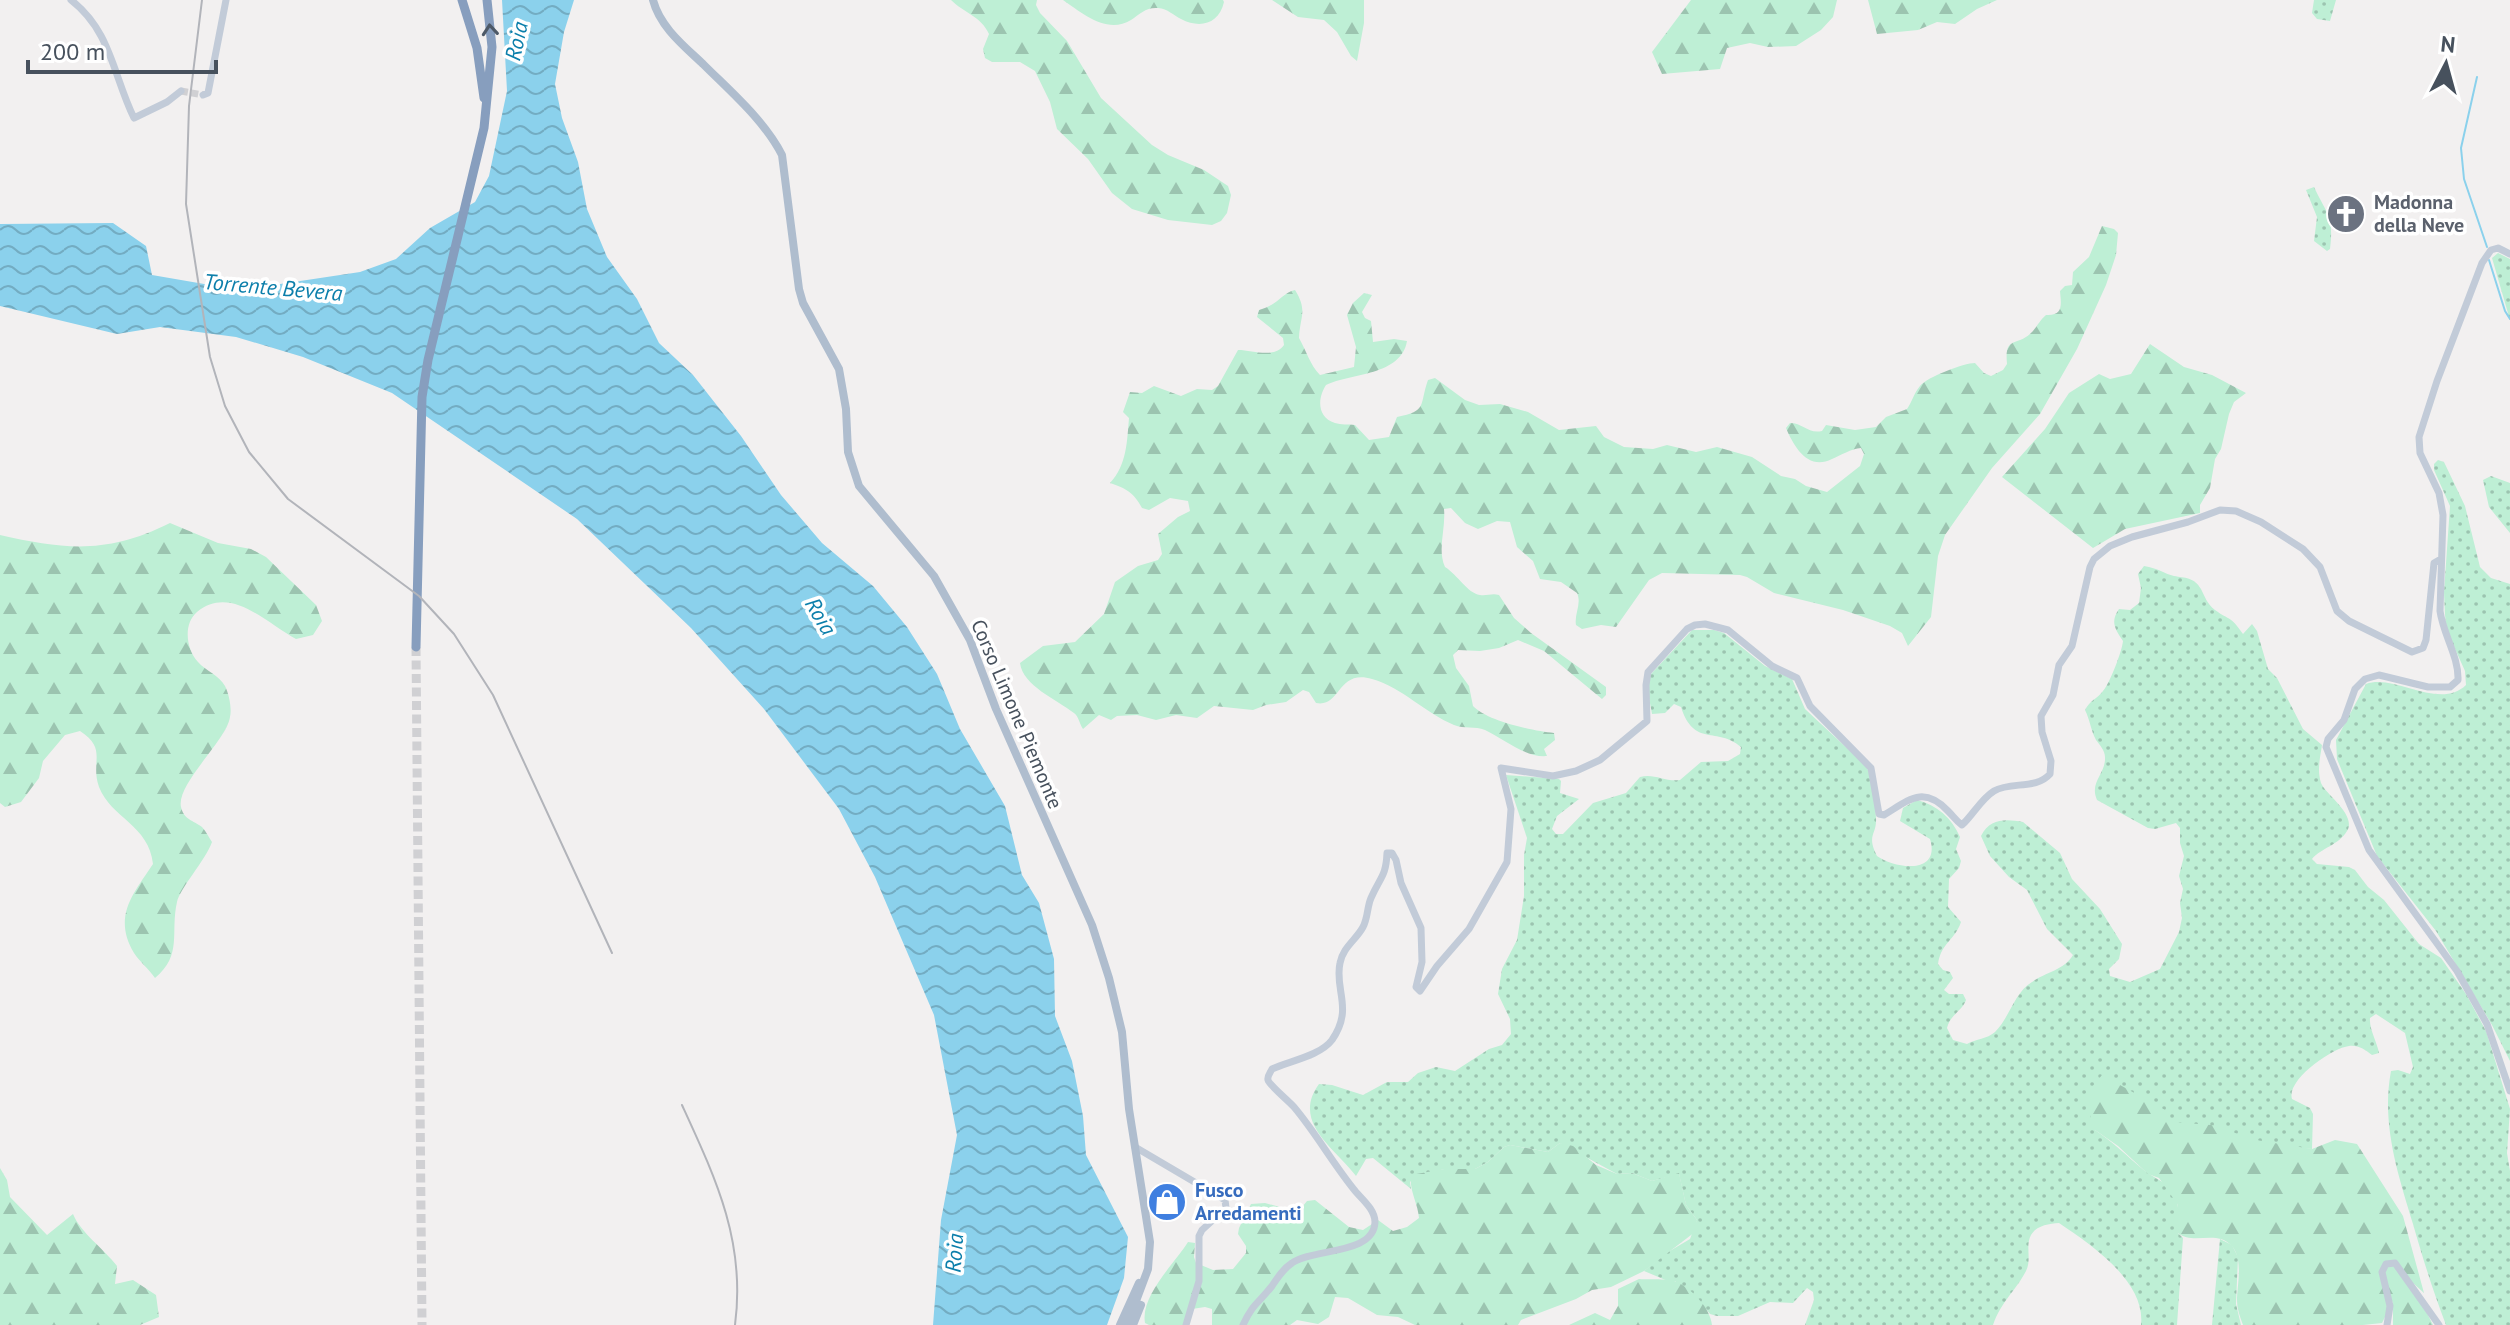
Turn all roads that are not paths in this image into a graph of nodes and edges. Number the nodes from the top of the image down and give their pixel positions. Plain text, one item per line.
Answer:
1 (71, 0) edge
2 (226, 0) edge
3 (462, 0) edge
4 (487, 0) edge
5 (653, 0) edge
6 (181, 91) tunnel mouth
7 (203, 95) dead end
8 (486, 115) junction
9 (2510, 254) edge
10 (2441, 559) junction
11 (416, 647) tunnel mouth
12 (2510, 1091) edge
13 (1135, 1147) junction
14 (1148, 1269) junction
15 (1120, 1325) edge
16 (1127, 1325) edge
17 (1133, 1325) edge
18 (1186, 1325) edge
19 (1243, 1325) edge
20 (2387, 1325) edge
21 (2439, 1325) edge

1 - 6 main road
2 - 7 main road
3 - 8 highway
8 -> 4 highway
5 - 13 main road, Corso Limone Piemonte
8 - 11 highway
9 - 10 main road
10 - 12 main road
10 - 19 main road
13 - 14 main road, Corso Limone Piemonte
13 - 18 main road
14 - 15 main road
14 - 16 main road, Corso Limone Piemonte
14 - 17 main road
20 - 21 main road

